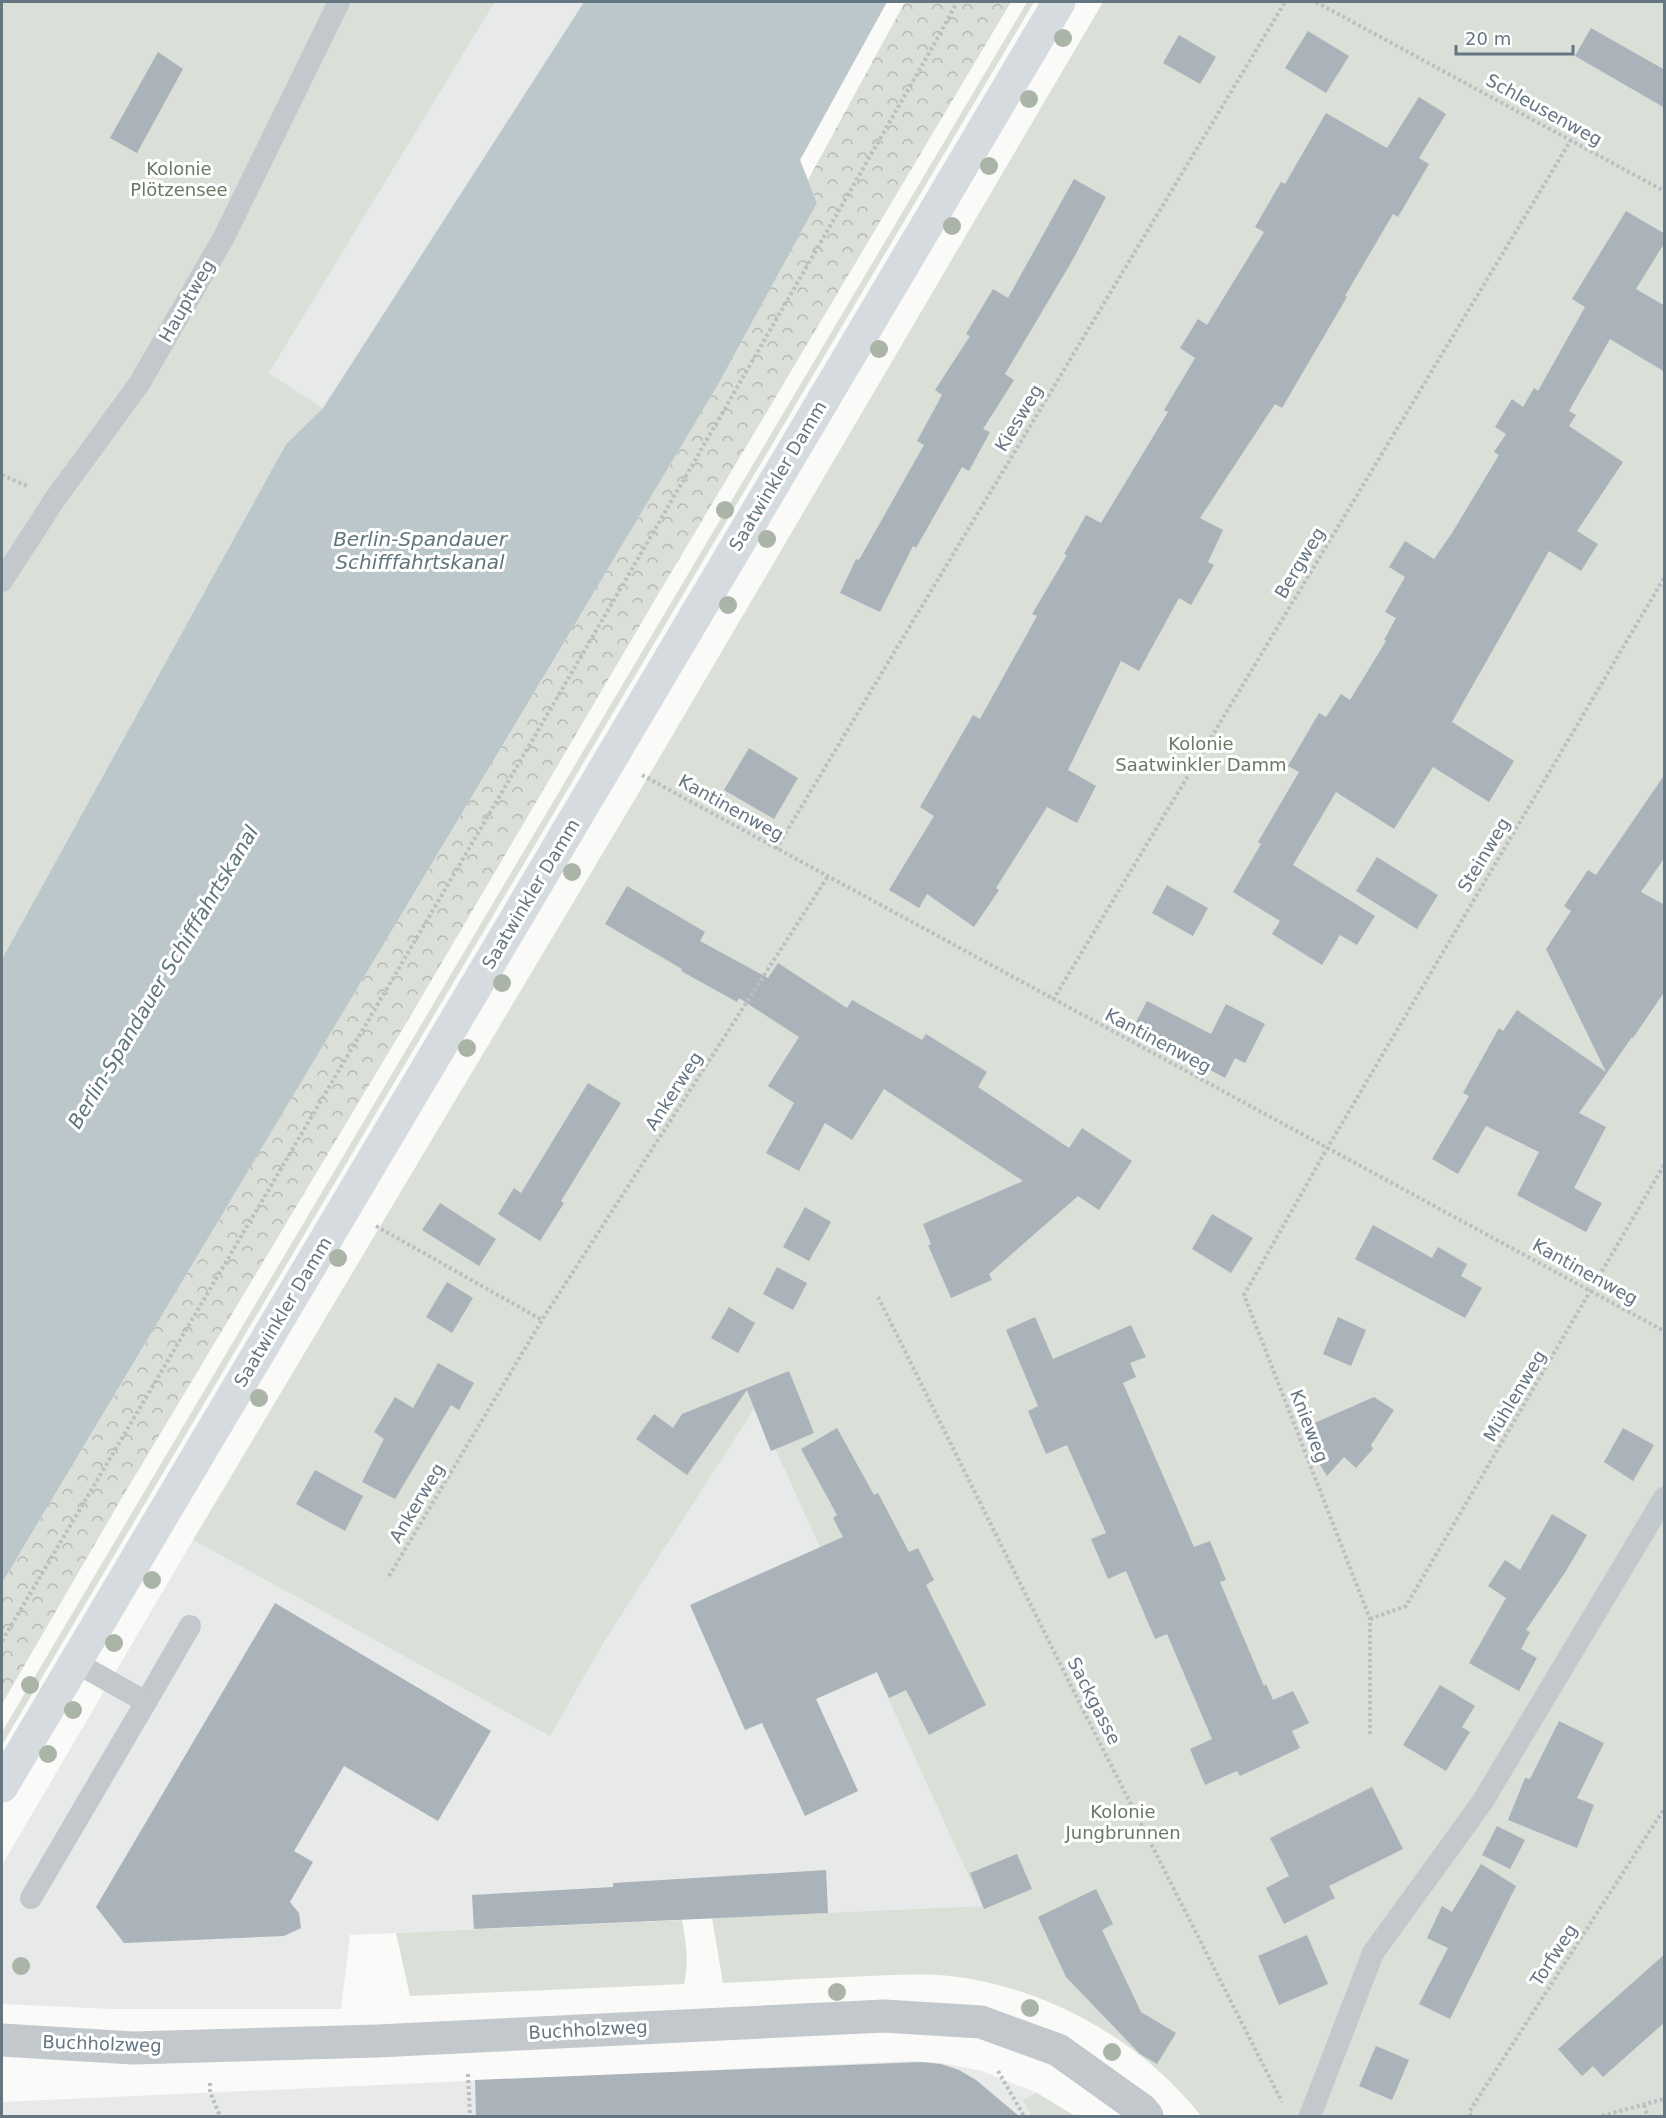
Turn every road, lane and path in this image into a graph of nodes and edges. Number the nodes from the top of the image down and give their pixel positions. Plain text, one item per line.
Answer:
1 (339, 2) edge
2 (957, 2) edge
3 (1059, 2) edge
4 (1285, 2) edge
5 (1316, 2) edge
6 (1571, 140) junction
7 (1665, 191) edge
8 (1665, 578) edge
9 (2, 581) edge
10 (639, 773) dead end
11 (776, 849) junction
12 (828, 876) junction
13 (1053, 1000) junction
14 (1328, 1147) junction
15 (1665, 1165) edge
16 (373, 1224) dead end
17 (1592, 1292) junction
18 (878, 1297) dead end
19 (542, 1320) junction
20 (1665, 1331) edge
21 (1665, 1498) edge
22 (389, 1575) dead end
23 (1370, 1619) junction
24 (190, 1626) dead end
25 (2, 1641) edge
26 (75, 1662) junction
27 (146, 1701) junction
28 (1370, 1734) dead end
29 (2, 1786) edge
30 (1665, 1809) edge
31 (31, 1898) dead end
32 (2, 2040) edge
33 (998, 2071) dead end
34 (468, 2074) dead end
35 (210, 2082) dead end
36 (1665, 2099) edge
37 (1644, 2105) junction
38 (1284, 2106) dead end
39 (220, 2116) edge
40 (470, 2116) edge
41 (1024, 2116) edge
42 (1147, 2116) edge
43 (1310, 2116) edge
44 (1471, 2116) edge
45 (1602, 2116) edge
46 (1648, 2116) edge

1 - 9 lane, Hauptweg
2 - 25 path
3 - 26 main road, Saatwinkler Damm
4 - 11 path, Kiesweg
5 - 6 path, Schleusenweg
6 - 7 path, Schleusenweg
6 - 13 path, Bergweg
8 - 14 path, Steinweg
10 - 11 path, Kantinenweg
11 - 12 path, Kantinenweg
12 - 13 path, Kantinenweg
12 - 19 path, Ankerweg
13 - 14 path, Kantinenweg
14 - 17 path, Kantinenweg
14 - 23 path, Knieweg
15 - 17 path, Mühlenweg
16 - 19 path
17 - 20 path, Kantinenweg
17 - 23 path, Mühlenweg
18 - 38 path, Sackgasse
19 - 22 path, Ankerweg
21 - 43 lane
23 - 28 path, Knieweg
24 - 27 lane
26 - 27 lane
26 - 29 main road, Saatwinkler Damm
27 - 31 lane
30 - 44 path, Torfweg
32 - 42 street, Buchholzweg
33 - 41 path
34 - 40 path
35 - 39 path
36 - 37 path
37 - 45 path
37 - 46 path

